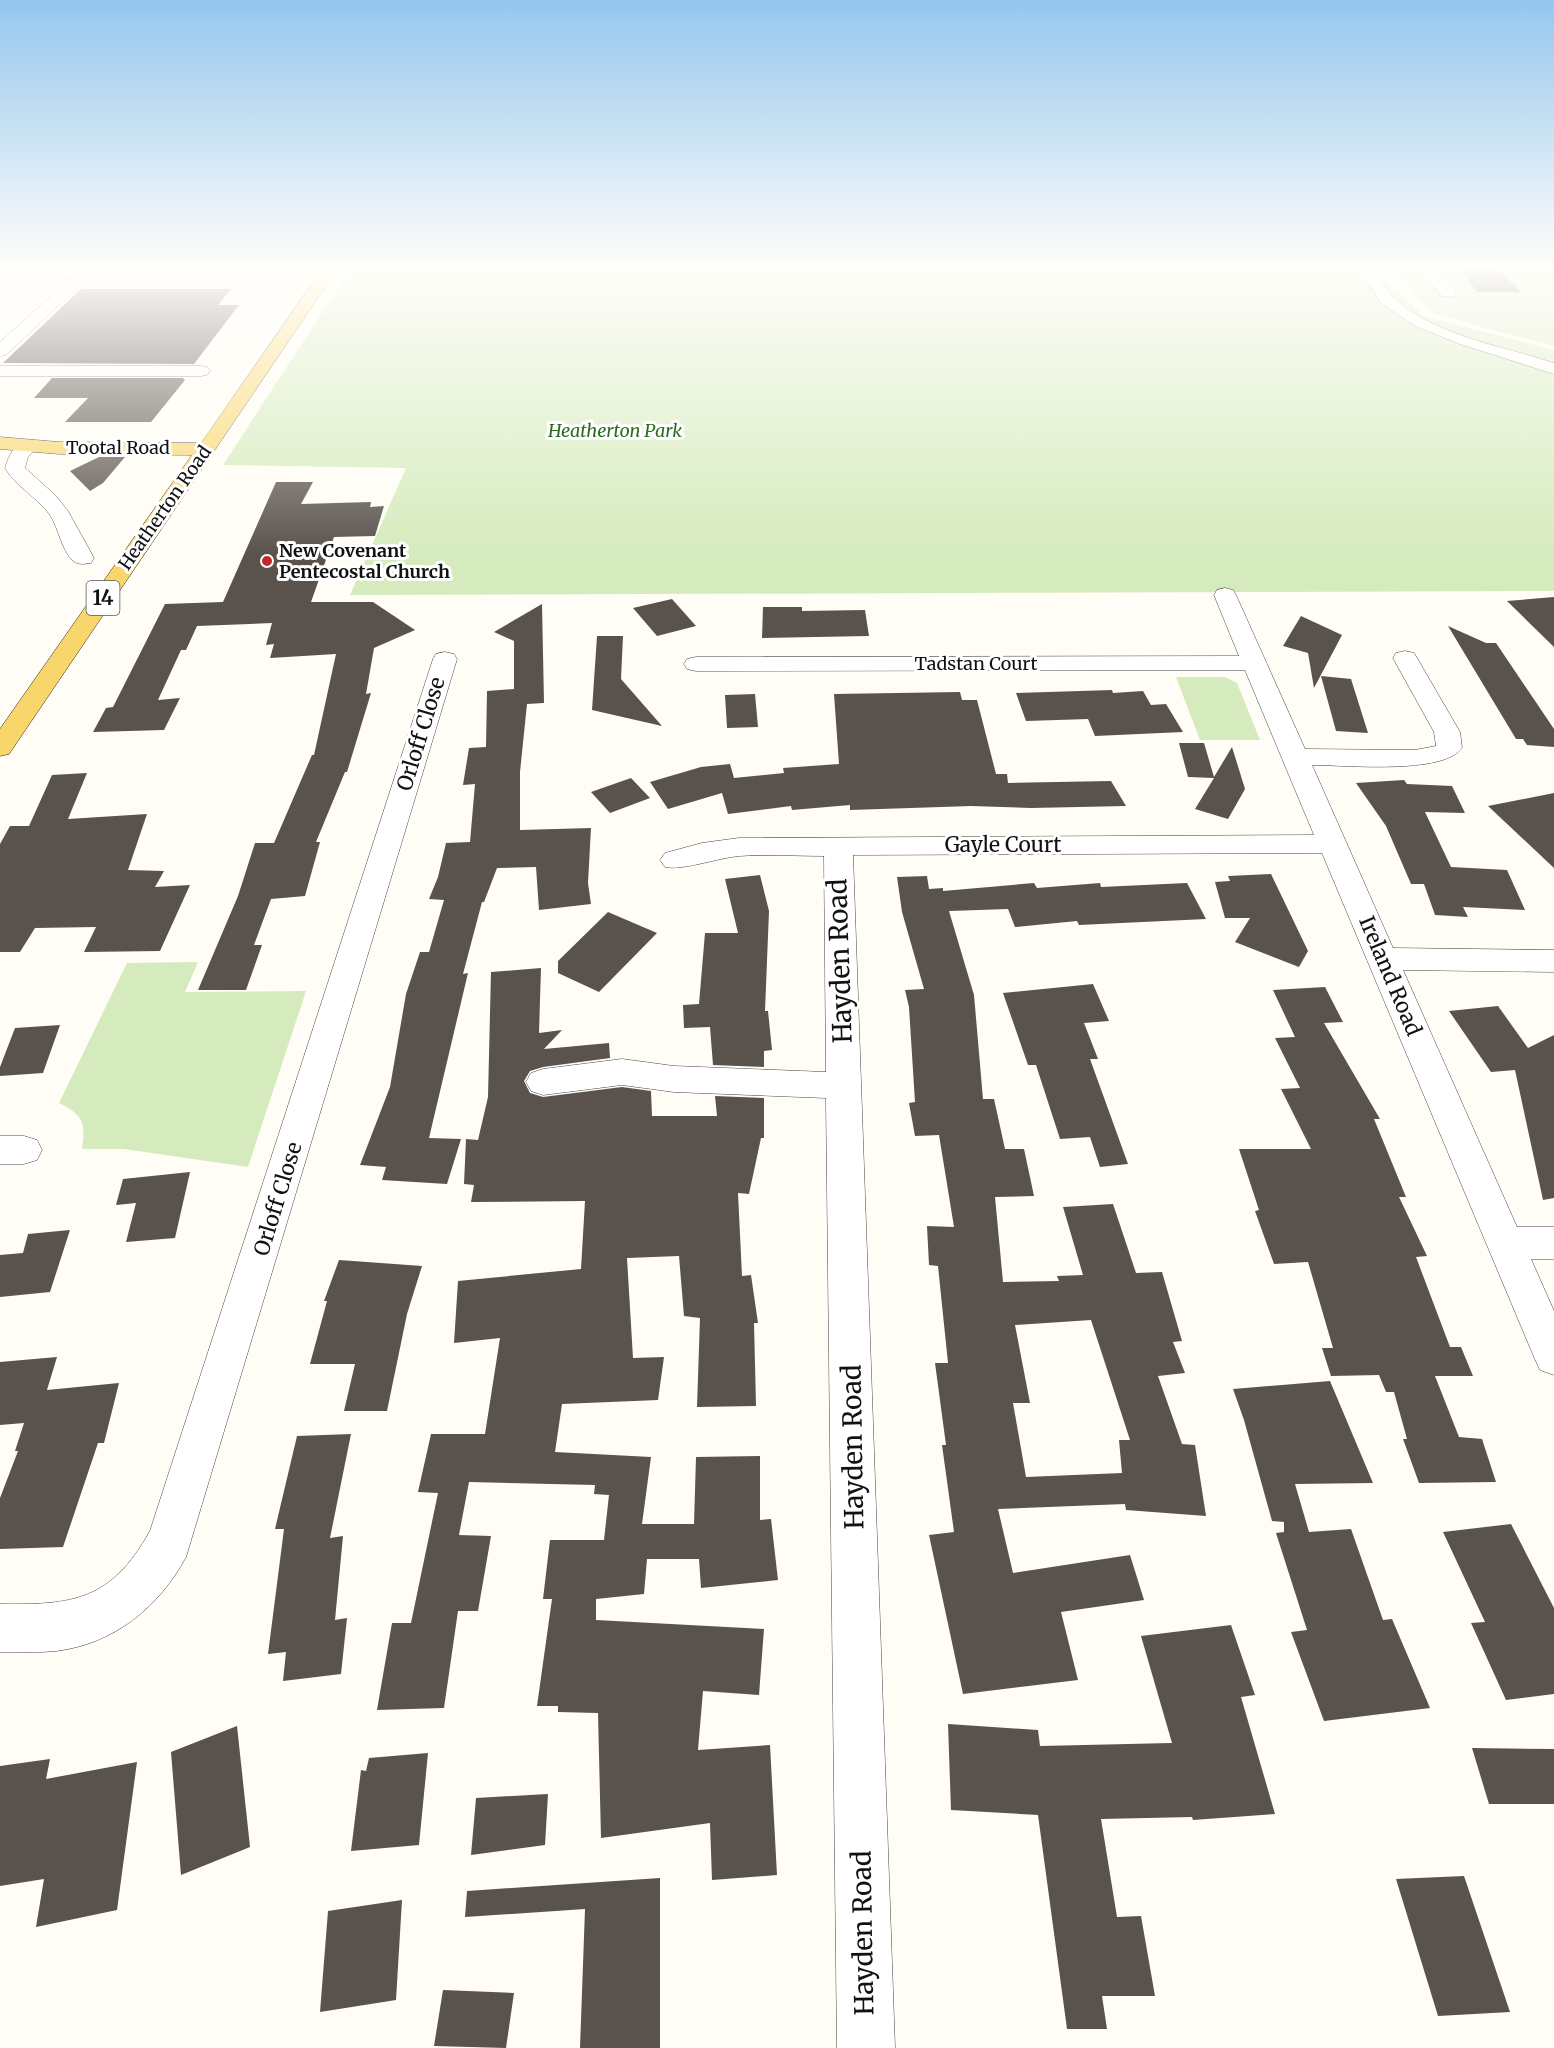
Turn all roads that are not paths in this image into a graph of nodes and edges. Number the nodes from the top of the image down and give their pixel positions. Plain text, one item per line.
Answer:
1 (266, 364) edge
2 (1538, 364) edge
3 (1554, 369) edge
4 (0, 371) edge
5 (19, 371) junction
6 (201, 371) dead end
7 (0, 390) edge
8 (0, 443) edge
9 (28, 446) junction
10 (207, 449) junction
11 (83, 558) dead end
12 (1226, 595) dead end
13 (1405, 658) dead end
14 (445, 659) dead end
15 (1255, 663) junction
16 (696, 664) dead end
17 (0, 748) edge
18 (1296, 757) junction
19 (1333, 844) junction
20 (838, 846) junction
21 (675, 860) dead end
22 (1383, 959) junction
23 (1554, 961) edge
24 (543, 1082) dead end
25 (844, 1086) junction
26 (1505, 1243) junction
27 (1554, 1243) edge
28 (1554, 1357) edge
29 (0, 1628) edge
30 (866, 2048) edge

1 - 10 main road, Heatherton Road / 14
2 - 3 street
4 - 5 street
5 - 6 street
5 - 7 street
8 - 9 main road, Tootal Road
9 - 10 main road, Tootal Road
9 - 11 street
10 - 17 main road, Heatherton Road / 14
12 - 15 street, Ireland Road
13 - 18 street
14 - 29 street, Orloff Close
15 - 16 street, Tadstan Court
15 - 18 street, Ireland Road
18 - 19 street, Ireland Road
19 - 20 street, Gayle Court
19 - 22 street, Ireland Road
20 - 21 street, Gayle Court
20 - 25 street, Hayden Road
22 - 23 street
22 - 26 street, Ireland Road
24 - 25 street
25 - 30 street, Hayden Road
26 - 27 street
26 - 28 street, Ireland Road

